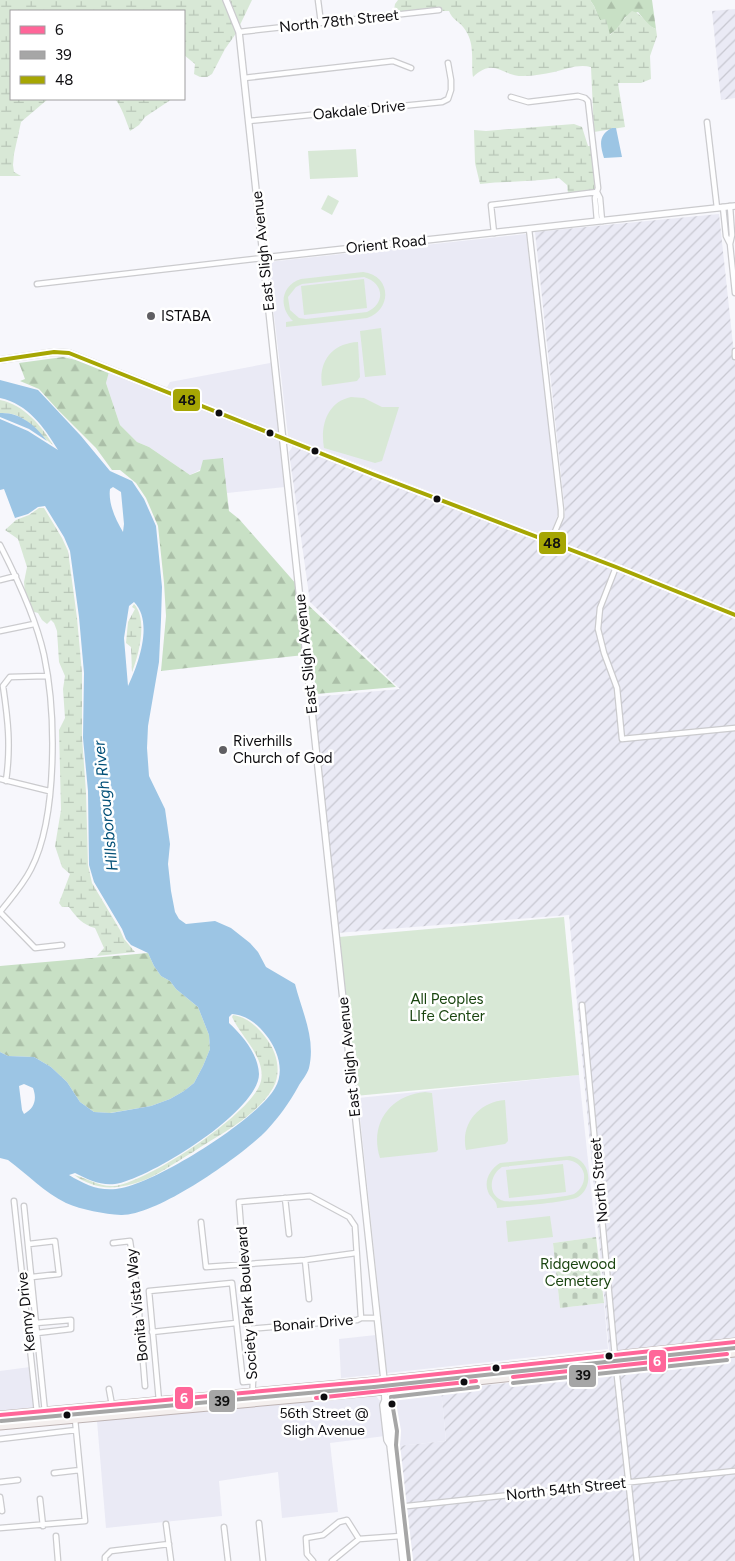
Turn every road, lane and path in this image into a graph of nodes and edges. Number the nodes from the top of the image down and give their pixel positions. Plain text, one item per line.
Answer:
1 (226, 0) edge
2 (318, 0) edge
3 (439, 10) dead end
4 (320, 24) junction
5 (239, 32) junction
6 (448, 63) dead end
7 (411, 68) dead end
8 (244, 78) junction
9 (511, 97) dead end
10 (249, 121) junction
11 (707, 122) dead end
12 (597, 192) junction
13 (726, 207) edge
14 (600, 221) junction
15 (529, 229) junction
16 (494, 233) junction
17 (263, 258) junction
18 (37, 284) dead end
19 (735, 293) edge
20 (735, 351) edge
21 (735, 358) edge
22 (0, 360) edge
23 (283, 438) junction
24 (550, 542) junction
25 (0, 545) edge
26 (616, 566) junction
27 (16, 576) junction
28 (0, 580) edge
29 (735, 615) edge
30 (34, 624) junction
31 (0, 631) edge
32 (46, 676) junction
33 (735, 728) edge
34 (0, 779) edge
35 (6, 781) junction
36 (50, 791) junction
37 (0, 912) edge
38 (62, 945) dead end
39 (582, 1005) dead end
40 (285, 1198) junction
41 (14, 1201) dead end
42 (24, 1206) dead end
43 (201, 1222) dead end
44 (289, 1234) dead end
45 (114, 1243) dead end
46 (28, 1244) junction
47 (356, 1253) junction
48 (305, 1260) junction
49 (244, 1265) junction
50 (32, 1277) junction
51 (309, 1299) dead end
52 (361, 1318) junction
53 (377, 1318) junction
54 (36, 1323) junction
55 (236, 1323) junction
56 (248, 1329) junction
57 (37, 1332) junction
58 (152, 1332) junction
59 (735, 1342) edge
60 (735, 1354) edge
61 (615, 1355) junction
62 (616, 1366) junction
63 (509, 1367) junction
64 (509, 1378) junction
65 (384, 1380) junction
66 (253, 1381) junction
67 (145, 1386) dead end
68 (109, 1390) dead end
69 (384, 1391) junction
70 (253, 1392) junction
71 (159, 1401) junction
72 (252, 1403) junction
73 (113, 1405) junction
74 (41, 1412) junction
75 (0, 1415) edge
76 (114, 1416) junction
77 (75, 1419) junction
78 (42, 1422) junction
79 (0, 1426) edge
80 (76, 1430) junction
81 (0, 1439) edge
82 (80, 1470) junction
83 (735, 1471) edge
84 (54, 1473) dead end
85 (18, 1480) dead end
86 (0, 1482) edge
87 (628, 1482) junction
88 (0, 1497) edge
89 (40, 1499) dead end
90 (398, 1507) junction
91 (2, 1512) dead end
92 (259, 1523) dead end
93 (166, 1524) dead end
94 (43, 1526) junction
95 (224, 1527) dead end
96 (0, 1528) edge
97 (56, 1536) dead end
98 (401, 1536) junction
99 (359, 1539) junction
100 (169, 1544) junction
101 (58, 1561) edge
102 (105, 1561) edge
103 (171, 1561) edge
104 (228, 1561) edge
105 (262, 1561) edge
106 (313, 1561) edge
107 (332, 1561) edge
108 (404, 1561) edge
109 (637, 1561) edge

1 - 5 street, East Sligh Avenue
2 - 4 street
3 - 4 street, North 78th Street
4 - 5 street, North 78th Street
5 - 8 street, East Sligh Avenue
6 - 10 street, Oakdale Drive
7 - 8 street
8 - 10 street, East Sligh Avenue
9 - 12 street
10 - 17 street, East Sligh Avenue
11 - 13 street
12 - 14 street
12 - 16 street
13 - 14 street, Orient Road
13 - 19 street
14 - 15 street, Orient Road
15 - 16 street, Orient Road
15 - 24 street
16 - 17 street, Orient Road
17 - 18 street, Orient Road
17 - 23 street, East Sligh Avenue
20 - 21 street
22 - 23 street
23 - 24 street
23 - 53 street, East Sligh Avenue
24 - 26 street
25 - 27 street
26 - 29 street
26 - 33 street
27 - 28 street
27 - 30 street
30 - 31 street
30 - 32 street
32 - 35 street
32 - 36 street
34 - 35 street
35 - 36 street
36 - 37 street
37 - 38 street
39 - 61 street, North Street
40 - 44 street
40 - 47 street
40 - 49 street, Society Park Boulevard
41 - 74 street, Kenny Drive
42 - 46 street
43 - 49 street
45 - 67 street, Bonita Vista Way
46 - 50 street
46 - 50 street
47 - 48 street
47 - 52 street
48 - 49 street
48 - 51 street
49 - 56 street, Society Park Boulevard
50 - 54 street
52 - 53 street, Bonair Drive
52 - 56 street, Bonair Drive
53 - 65 street, East Sligh Avenue
54 - 57 street
54 - 57 street
55 - 58 street
55 - 58 street
55 - 66 street
56 - 66 street, Society Park Boulevard
57 - 74 street
58 - 71 street
59 - 61 main road
60 - 62 main road
61 - 62 street, North Street
61 - 63 main road
62 - 64 main road
62 - 87 street, North Street
63 - 64 main road
63 - 65 main road
64 - 69 main road
65 - 69 street, East Sligh Avenue
65 - 70 main road
66 - 70 street, Society Park Boulevard
68 - 73 street
69 - 72 main road
69 - 90 street, East Sligh Avenue
70 - 71 main road
70 - 72 street, Society Park Boulevard
71 - 73 main road
72 - 76 main road
73 - 74 main road
73 - 76 street
74 - 75 main road
74 - 78 street, Kenny Drive
76 - 77 main road
77 - 78 main road
77 - 80 street
78 - 79 main road
80 - 81 street
80 - 82 street
82 - 84 street
82 - 94 street
83 - 87 street, North 54th Street
85 - 86 street
87 - 90 street, North 54th Street
87 - 109 street, North Street
88 - 91 street
89 - 94 street
90 - 98 street, East Sligh Avenue
92 - 105 street
93 - 100 street
94 - 96 street
95 - 104 street
97 - 101 street
98 - 99 street
98 - 108 street, East Sligh Avenue
99 - 106 street
99 - 107 street
100 - 102 street
100 - 103 street

